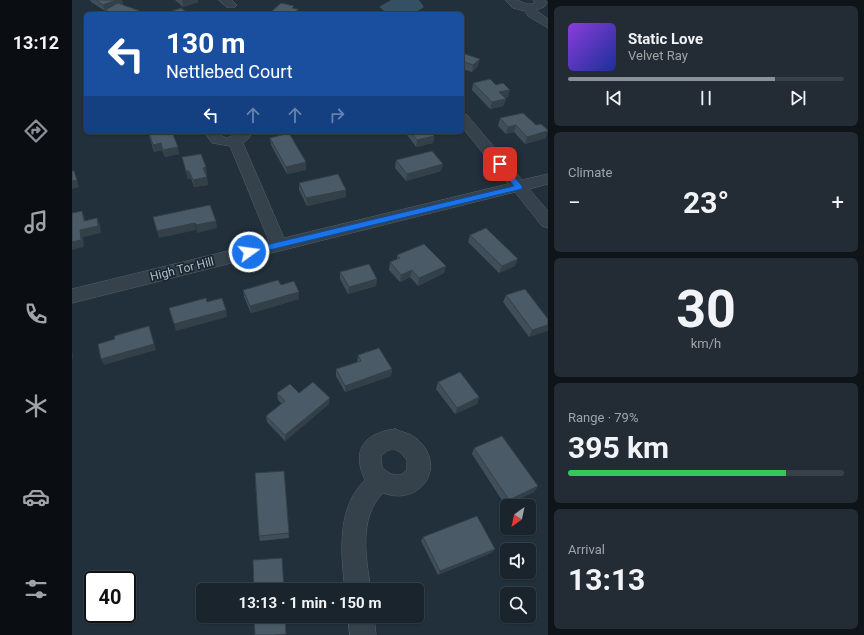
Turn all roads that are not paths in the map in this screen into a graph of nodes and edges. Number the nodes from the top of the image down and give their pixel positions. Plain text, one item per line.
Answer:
1 (512, 0) edge
2 (539, 0) edge
3 (529, 8) junction
4 (548, 24) edge
5 (464, 120) edge
6 (212, 134) edge
7 (241, 136) edge
8 (548, 179) edge
9 (519, 187) junction
10 (548, 222) edge
11 (279, 245) junction
12 (72, 296) edge
13 (379, 481) dead end
14 (357, 583) edge
15 (362, 623) edge
16 (363, 635) edge

1 - 3 street
2 - 3 street
3 - 4 street
5 - 9 street
6 - 7 street
7 - 11 street
8 - 9 street, High Tor Hill
9 - 10 street
9 - 11 street, High Tor Hill
11 - 12 street, High Tor Hill
13 - 14 street
15 - 16 street

